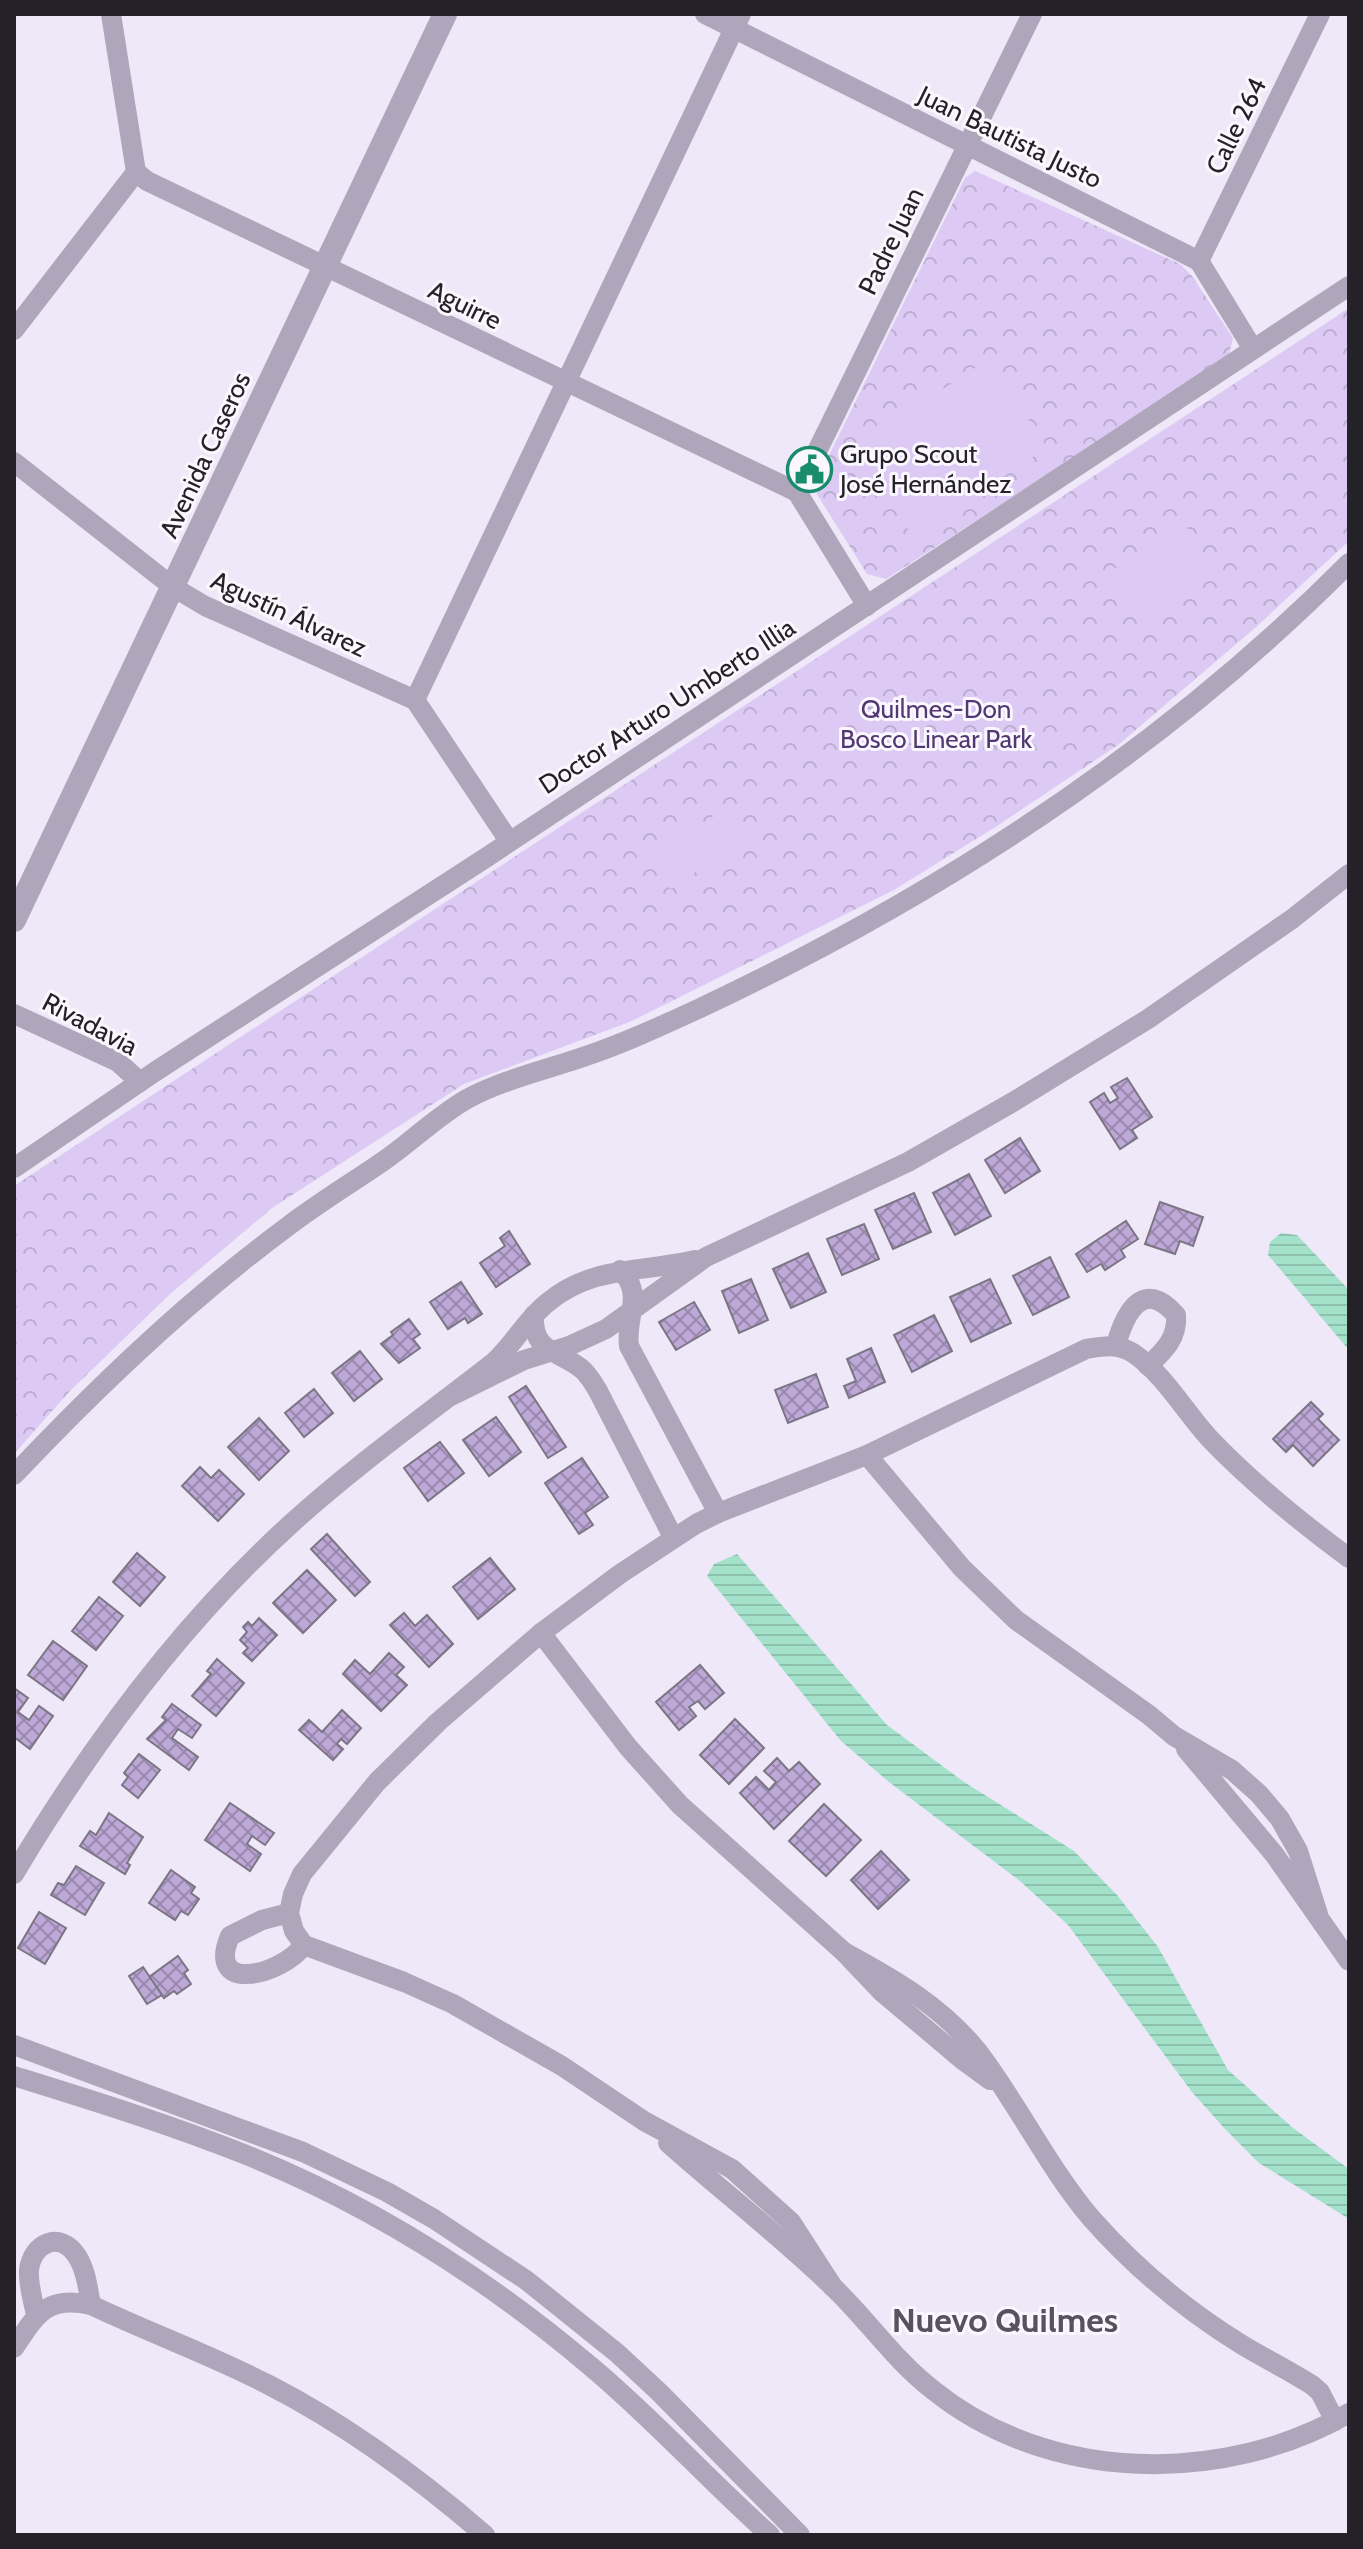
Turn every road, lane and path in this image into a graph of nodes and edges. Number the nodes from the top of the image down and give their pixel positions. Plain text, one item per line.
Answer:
1 (111, 14) edge
2 (445, 14) edge
3 (705, 14) edge
4 (1032, 14) edge
5 (1320, 14) edge
6 (738, 21) edge
7 (966, 146) junction
8 (136, 172) junction
9 (1199, 261) junction
10 (326, 267) junction
11 (1349, 286) edge
12 (14, 330) edge
13 (1253, 349) junction
14 (566, 382) junction
15 (14, 462) edge
16 (797, 492) junction
17 (1349, 563) edge
18 (173, 587) junction
19 (867, 606) junction
20 (415, 700) junction
21 (509, 841) junction
22 (1349, 874) edge
23 (14, 920) edge
24 (14, 1014) edge
25 (140, 1082) junction
26 (14, 1168) edge
27 (706, 1257) junction
28 (620, 1270) junction
29 (633, 1311) junction
30 (534, 1315) junction
31 (1116, 1345) junction
32 (550, 1352) junction
33 (1148, 1366) junction
34 (453, 1395) junction
35 (867, 1455) junction
36 (14, 1475) edge
37 (718, 1513) junction
38 (673, 1537) junction
39 (1349, 1558) edge
40 (541, 1633) junction
41 (14, 1874) edge
42 (289, 1913) junction
43 (304, 1945) junction
44 (1349, 1961) edge
45 (14, 2045) edge
46 (14, 2076) edge
47 (91, 2305) junction
48 (36, 2315) junction
49 (14, 2348) edge
50 (1342, 2417) edge
51 (705, 2438) junction
52 (686, 2457) junction
53 (485, 2535) edge
54 (770, 2535) edge
55 (800, 2535) edge

1 - 8 street
2 - 10 street, Avenida Caseros
3 - 6 street, Juan Bautista Justo
4 - 7 street, Padre Juan
5 - 9 street, Calle 264
6 - 7 street, Juan Bautista Justo
6 - 14 street
7 - 9 street, Juan Bautista Justo
7 - 16 street, Padre Juan
8 - 10 street, Aguirre
8 - 12 street
9 - 13 street
10 - 14 street, Aguirre
10 - 18 street, Avenida Caseros
11 - 13 street, Doctor Arturo Umberto Illia
13 - 19 street, Doctor Arturo Umberto Illia
14 - 16 street, Aguirre
14 - 20 street
15 - 18 street, Agustín Álvarez
16 - 19 street
17 - 36 street
18 - 20 street, Agustín Álvarez
18 - 23 street, Avenida Caseros
19 - 21 street, Doctor Arturo Umberto Illia
20 - 21 street
21 - 25 street, Doctor Arturo Umberto Illia
22 - 27 street
24 - 25 street, Rivadavia
25 - 26 street, Doctor Arturo Umberto Illia
27 - 28 street
27 - 29 street
28 - 29 street
28 - 30 street
29 - 32 street
29 - 37 street
30 - 32 street
30 - 34 street
31 - 33 street
31 - 33 street
31 - 35 street
32 - 34 street
32 - 38 street
33 - 39 street
34 - 41 street
35 - 37 street
35 - 44 street
37 - 38 street
38 - 40 street
40 - 42 street
40 - 50 street
42 - 43 street
42 - 43 street
43 - 50 street
45 - 51 street
46 - 52 street
47 - 48 street
47 - 48 street
47 - 53 street
48 - 49 street
51 - 52 street
51 - 55 street
52 - 54 street

